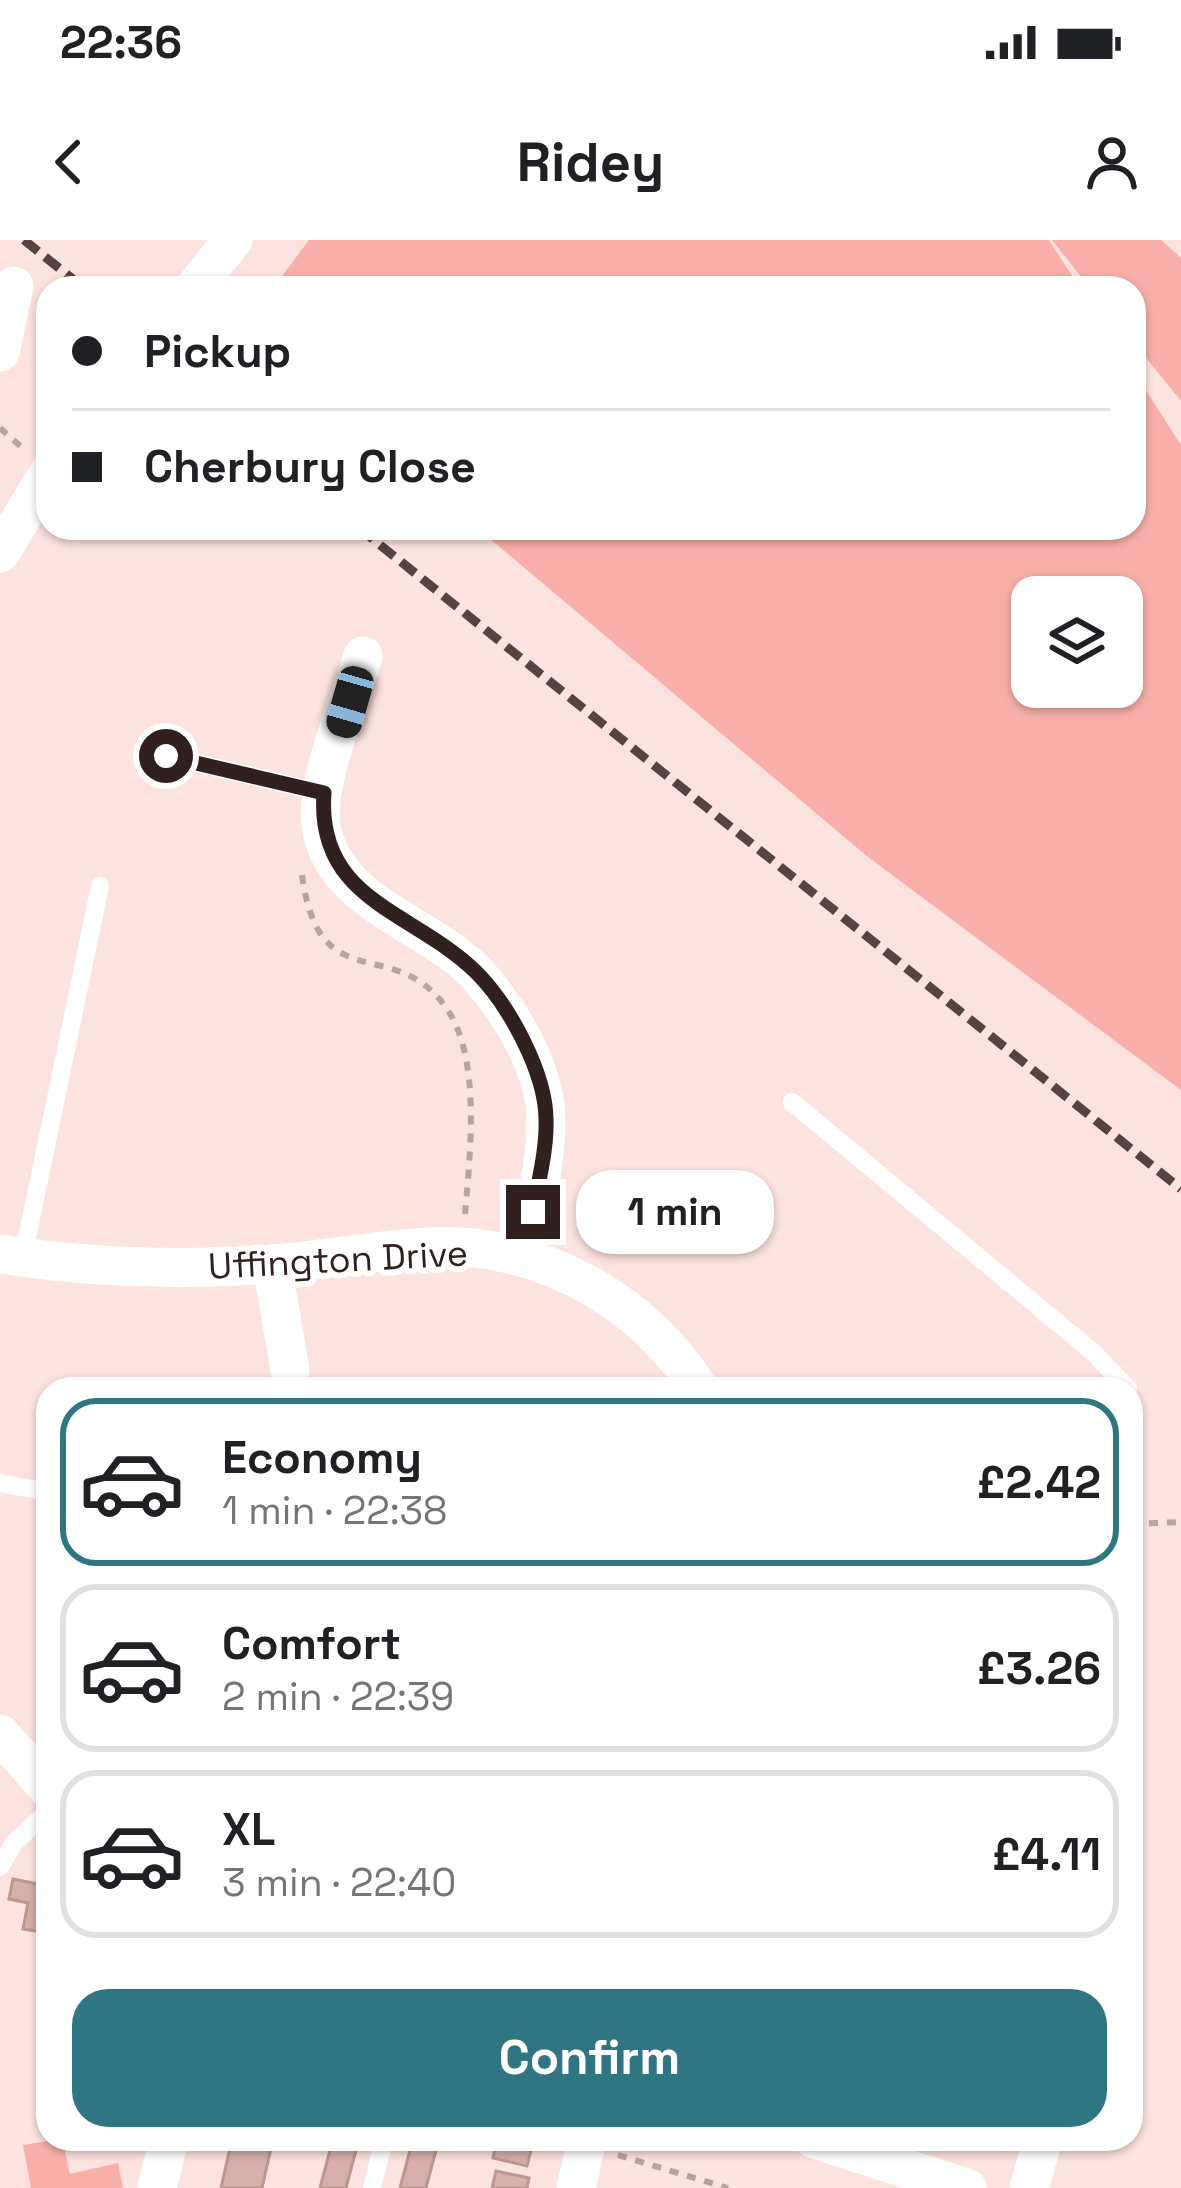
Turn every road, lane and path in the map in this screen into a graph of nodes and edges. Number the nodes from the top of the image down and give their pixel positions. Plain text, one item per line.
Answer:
1 (233, 240) edge
2 (204, 276) edge
3 (14, 286) dead end
4 (0, 352) edge
5 (0, 428) edge
6 (36, 461) edge
7 (36, 477) edge
8 (0, 553) edge
9 (363, 656) dead end
10 (166, 756) dead end
11 (322, 809) junction
12 (100, 886) dead end
13 (792, 1102) dead end
14 (462, 1247) junction
15 (12, 1256) edge
16 (526, 1258) junction
17 (272, 1264) junction
18 (290, 1370) dead end
19 (689, 1377) edge
20 (1117, 1377) edge
21 (0, 1483) edge
22 (36, 1490) edge
23 (1181, 1522) edge
24 (1143, 1523) edge
25 (0, 1734) edge
26 (36, 1774) edge
27 (36, 1822) edge
28 (0, 1867) edge
29 (166, 2151) edge
30 (381, 2151) edge
31 (584, 2151) edge
32 (879, 2151) edge
33 (1040, 2151) edge
34 (616, 2171) dead end
35 (157, 2188) edge
36 (372, 2188) edge
37 (576, 2188) edge
38 (728, 2188) edge
39 (967, 2188) edge
40 (1029, 2188) edge

1 - 2 street
3 - 4 street
5 - 6 path
7 - 8 street
9 - 11 street
10 - 11 lane
11 - 14 path
11 - 16 street
12 - 15 lane
13 - 20 lane
14 - 16 street, Uffington Drive
14 - 17 street, Uffington Drive
15 - 17 street, Uffington Drive
16 - 19 street, Uffington Drive
17 - 18 street
21 - 22 lane
23 - 24 path
25 - 26 street
27 - 28 lane
29 - 35 street
30 - 36 lane
31 - 37 street
32 - 39 street
33 - 40 street
34 - 38 path

